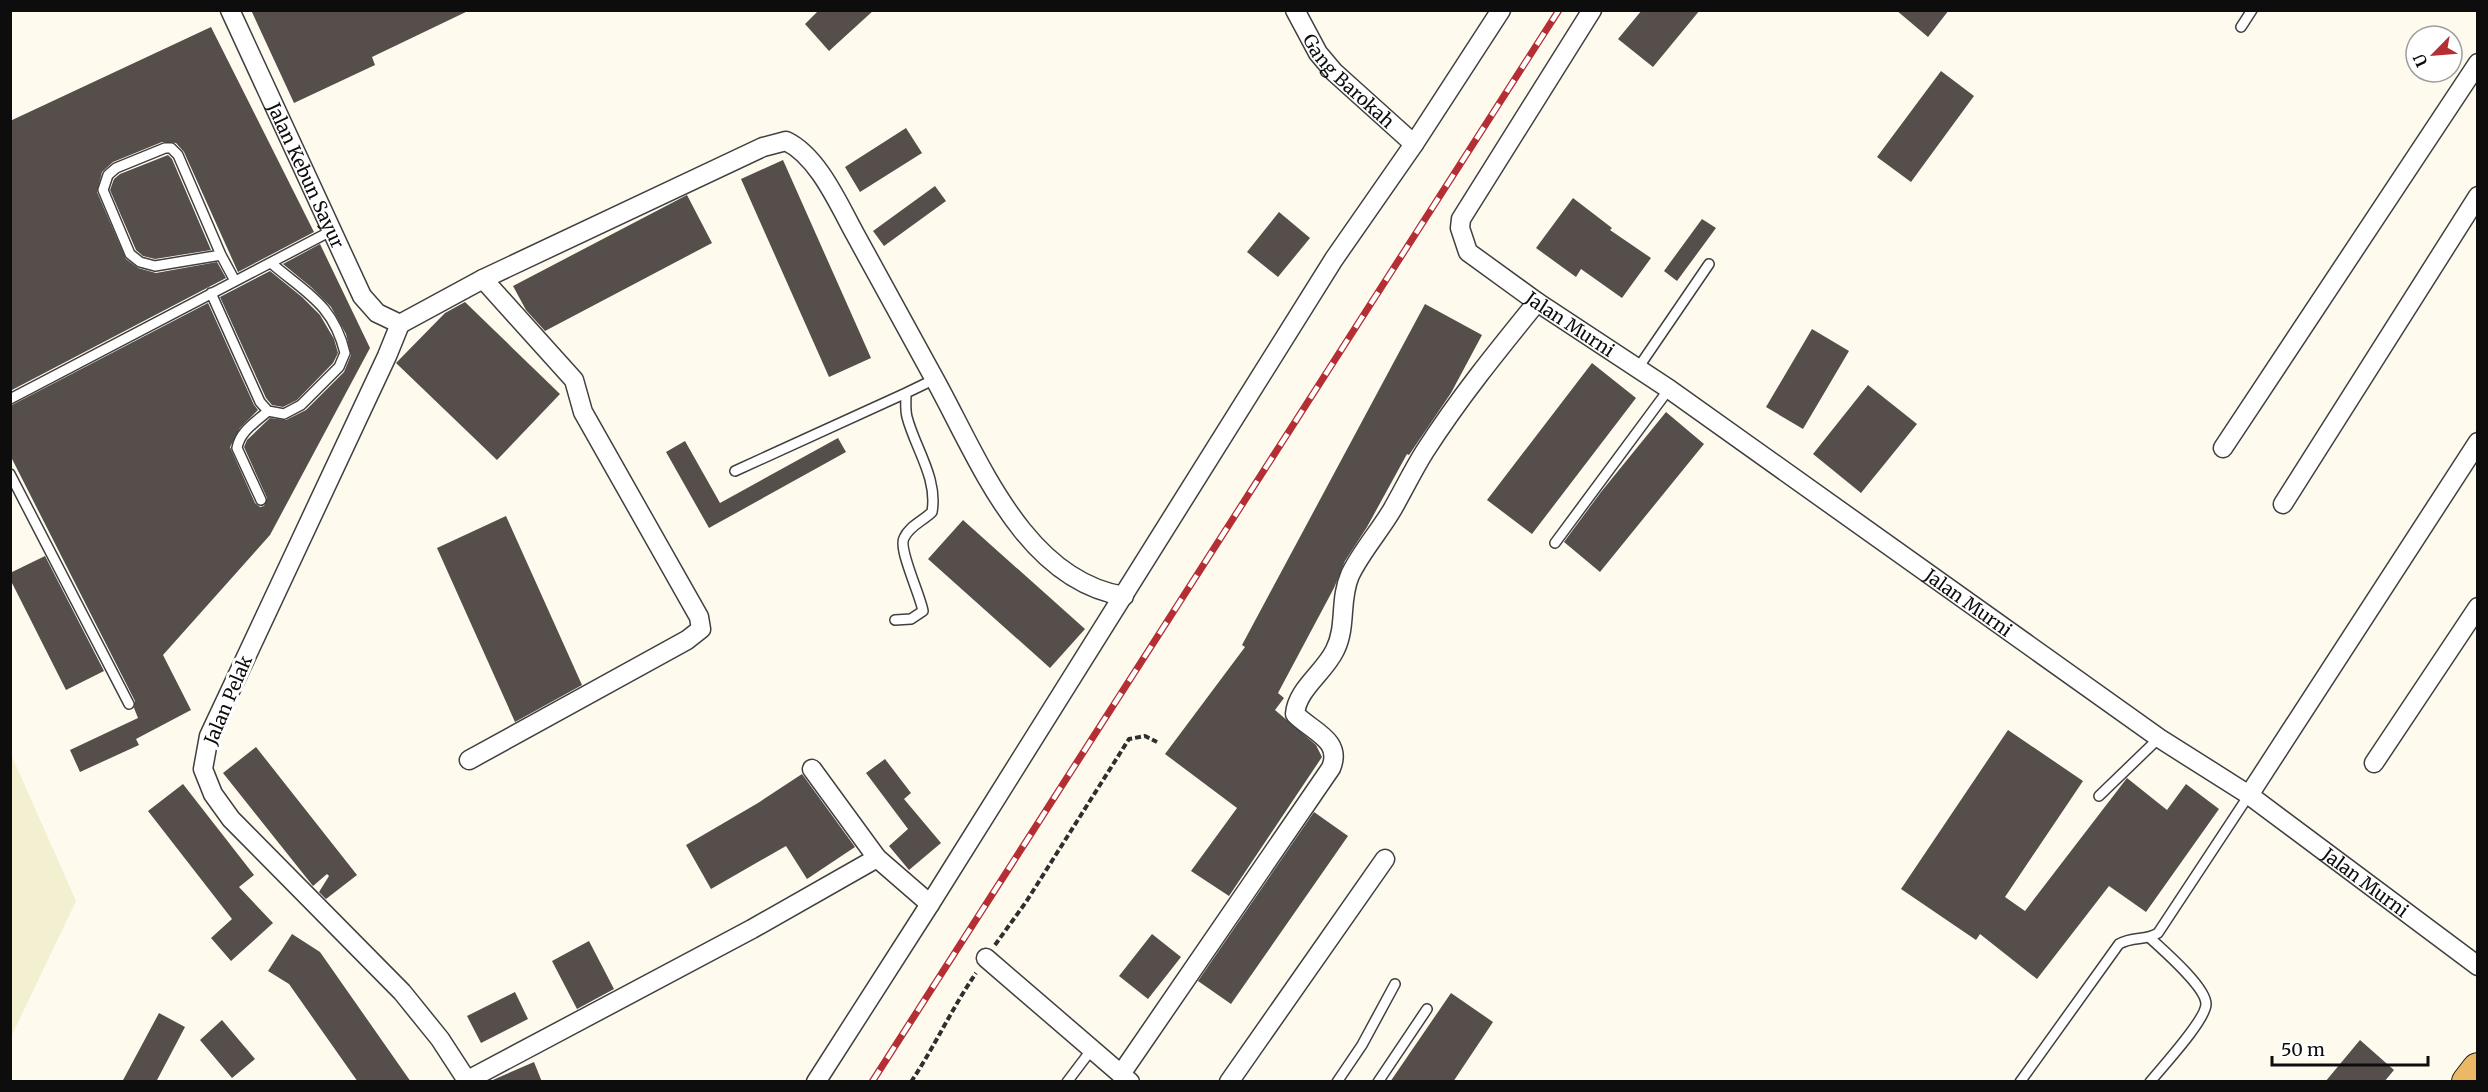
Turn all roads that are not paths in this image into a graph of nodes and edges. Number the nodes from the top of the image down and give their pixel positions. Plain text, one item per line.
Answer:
1 (230, 10) edge
2 (1295, 10) edge
3 (1501, 10) edge
4 (1592, 10) edge
5 (2252, 10) edge
6 (2241, 27) dead end
7 (2478, 63) edge
8 (1414, 144) junction
9 (2478, 196) edge
10 (331, 231) junction
11 (221, 255) junction
12 (271, 263) junction
13 (1709, 264) dead end
14 (483, 279) junction
15 (235, 281) junction
16 (212, 293) junction
17 (1538, 302) junction
18 (400, 324) junction
19 (1638, 368) junction
20 (935, 379) junction
21 (1669, 390) junction
22 (906, 393) junction
23 (10, 399) edge
24 (268, 411) junction
25 (2478, 442) edge
26 (2223, 448) dead end
27 (735, 471) dead end
28 (10, 474) edge
29 (261, 500) dead end
30 (2283, 504) dead end
31 (1555, 543) dead end
32 (1124, 596) junction
33 (2478, 607) edge
34 (895, 620) dead end
35 (129, 704) dead end
36 (2159, 738) junction
37 (469, 760) dead end
38 (2374, 764) dead end
39 (812, 769) dead end
40 (2249, 795) junction
41 (2099, 796) dead end
42 (877, 858) junction
43 (1385, 859) dead end
44 (930, 904) junction
45 (2150, 938) junction
46 (986, 958) road end
47 (2478, 966) edge
48 (1395, 984) dead end
49 (1427, 1009) dead end
50 (1092, 1049) junction
51 (1126, 1078) edge
52 (468, 1081) edge
53 (816, 1082) edge
54 (1067, 1082) edge
55 (1229, 1082) edge
56 (1337, 1082) edge
57 (1377, 1082) edge
58 (2020, 1082) edge
59 (2150, 1082) edge

1 - 10 street, Jalan Kebun Sayur
2 - 8 street, Gang Barokah
3 - 8 street
4 - 17 street, Jalan Murni
5 - 6 lane
7 - 26 street
8 - 32 street
9 - 30 street
10 - 12 lane
10 - 18 street, Jalan Kebun Sayur
11 - 11 lane
11 - 15 lane
12 - 15 lane
12 - 24 lane
13 - 19 lane
14 - 18 street
14 - 20 street
14 - 37 street
15 - 16 lane
16 - 23 lane
16 - 24 lane
17 - 19 street, Jalan Murni
17 - 51 street
18 - 52 street, Jalan Pelak
19 - 21 street, Jalan Murni
20 - 22 lane
20 - 32 street
21 - 31 lane
21 - 36 street, Jalan Murni
22 - 27 lane
22 - 34 lane
24 - 29 lane
25 - 40 street
28 - 35 lane
32 - 44 street
33 - 38 street
36 - 40 street, Jalan Murni
36 - 41 lane
39 - 42 street
40 - 45 lane
40 - 47 street, Jalan Murni
42 - 44 street
42 - 52 street
43 - 55 street
44 - 53 street
45 - 58 lane
45 - 59 lane
46 - 50 street
48 - 56 lane
49 - 57 lane
50 - 51 street
50 - 54 lane

